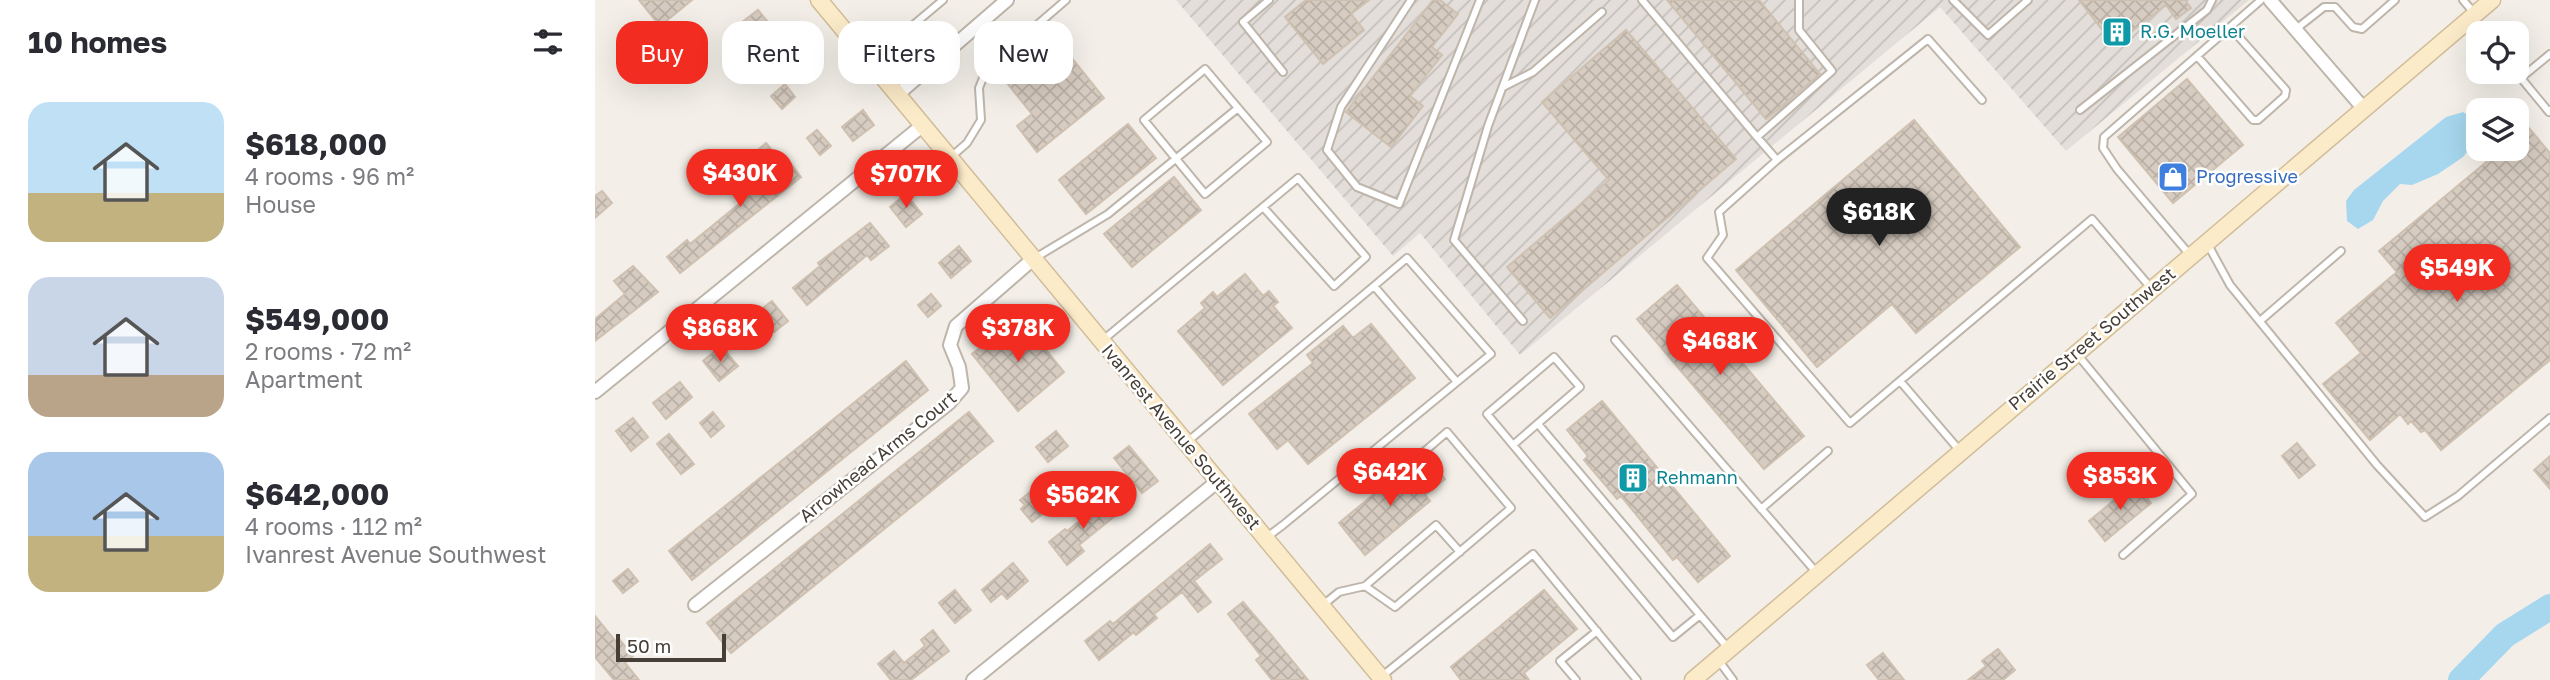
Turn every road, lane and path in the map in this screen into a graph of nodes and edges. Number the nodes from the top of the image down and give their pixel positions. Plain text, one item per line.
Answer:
1 (819, 0) edge
2 (943, 0) edge
3 (1007, 0) edge
4 (1066, 0) edge
5 (1269, 0) edge
6 (1411, 0) edge
7 (1480, 0) edge
8 (1535, 0) edge
9 (1642, 0) edge
10 (1799, 0) edge
11 (1953, 0) edge
12 (2028, 0) edge
13 (2212, 0) edge
14 (2261, 0) edge
15 (2270, 0) edge
16 (2395, 0) edge
17 (2463, 0) edge
18 (2492, 0) edge
19 (1602, 12) dead end
20 (2473, 16) junction
21 (918, 21) edge
22 (2476, 21) edge
23 (2230, 27) junction
24 (2296, 29) junction
25 (960, 41) edge
26 (2550, 54) edge
27 (2197, 56) junction
28 (2529, 68) edge
29 (1283, 72) dead end
30 (910, 84) edge
31 (2526, 84) edge
32 (1503, 87) junction
33 (897, 95) junction
34 (1982, 100) dead end
35 (1238, 108) junction
36 (2364, 109) junction
37 (2080, 110) dead end
38 (2550, 110) edge
39 (923, 125) junction
40 (1757, 137) junction
41 (950, 158) junction
42 (1175, 159) junction
43 (1777, 160) junction
44 (1263, 207) junction
45 (2206, 242) junction
46 (2341, 251) dead end
47 (2190, 255) junction
48 (1033, 259) junction
49 (1374, 286) junction
50 (2151, 288) junction
51 (1523, 321) dead end
52 (2260, 321) junction
53 (1615, 340) dead end
54 (1102, 342) junction
55 (2076, 352) junction
56 (1900, 381) junction
57 (1457, 382) junction
58 (595, 392) edge
59 (2550, 418) edge
60 (1538, 424) junction
61 (1185, 443) junction
62 (1513, 445) junction
63 (1828, 451) dead end
64 (1960, 452) junction
65 (1411, 463) dead end
66 (1218, 481) junction
67 (1761, 509) junction
68 (1265, 538) junction
69 (1460, 552) junction
70 (2123, 555) dead end
71 (1817, 574) junction
72 (1365, 586) junction
73 (695, 605) dead end
74 (1321, 606) junction
75 (1700, 615) junction
76 (1597, 631) junction
77 (1723, 654) junction
78 (1382, 679) edge
79 (973, 680) edge
80 (1576, 680) edge
81 (1637, 680) edge
82 (1693, 680) edge
83 (1733, 680) edge

1 - 33 street, Ivanrest Avenue Southwest
2 - 21 lane
3 - 25 street
4 - 41 lane
5 - 29 lane
6 - 7 lane
8 - 32 lane
9 - 40 lane
10 - 40 lane
11 - 12 lane
13 - 37 lane
14 - 23 lane
15 - 24 street
16 - 24 lane
17 - 20 lane
18 - 20 street, Prairie Street Southwest
19 - 32 lane
20 - 22 lane
20 - 36 street, Prairie Street Southwest
23 - 27 lane
23 - 27 lane
24 - 36 street
26 - 28 lane
27 - 47 lane
30 - 33 street
31 - 38 lane
32 - 51 lane
33 - 39 street, Ivanrest Avenue Southwest
34 - 43 lane
35 - 42 lane
35 - 42 lane
35 - 42 lane
36 - 45 street, Prairie Street Southwest
39 - 41 street, Ivanrest Avenue Southwest
39 - 58 street
40 - 43 lane
41 - 48 street, Ivanrest Avenue Southwest
42 - 48 lane
43 - 56 lane
44 - 44 lane
44 - 54 lane
45 - 47 street, Prairie Street Southwest
45 - 52 lane
46 - 52 lane
47 - 50 street, Prairie Street Southwest
48 - 54 street, Ivanrest Avenue Southwest
48 - 73 street, Arrowhead Arms Court
49 - 57 lane
49 - 57 lane
49 - 61 lane
50 - 55 street, Prairie Street Southwest
50 - 56 lane
52 - 59 lane
53 - 67 lane
54 - 61 street, Ivanrest Avenue Southwest
55 - 64 street, Prairie Street Southwest
55 - 70 lane
56 - 64 lane
57 - 68 lane
60 - 62 lane
60 - 62 lane
60 - 75 lane
61 - 66 street, Ivanrest Avenue Southwest
62 - 75 lane
63 - 67 lane
64 - 71 street, Prairie Street Southwest
65 - 69 lane
66 - 68 street, Ivanrest Avenue Southwest
66 - 79 street
67 - 71 lane
68 - 74 street, Ivanrest Avenue Southwest
69 - 72 lane
69 - 72 lane
71 - 77 street, Prairie Street Southwest
72 - 74 lane
74 - 78 street, Ivanrest Avenue Southwest
75 - 77 lane
76 - 78 lane
76 - 80 lane
76 - 81 lane
77 - 82 street, Prairie Street Southwest
77 - 83 lane

